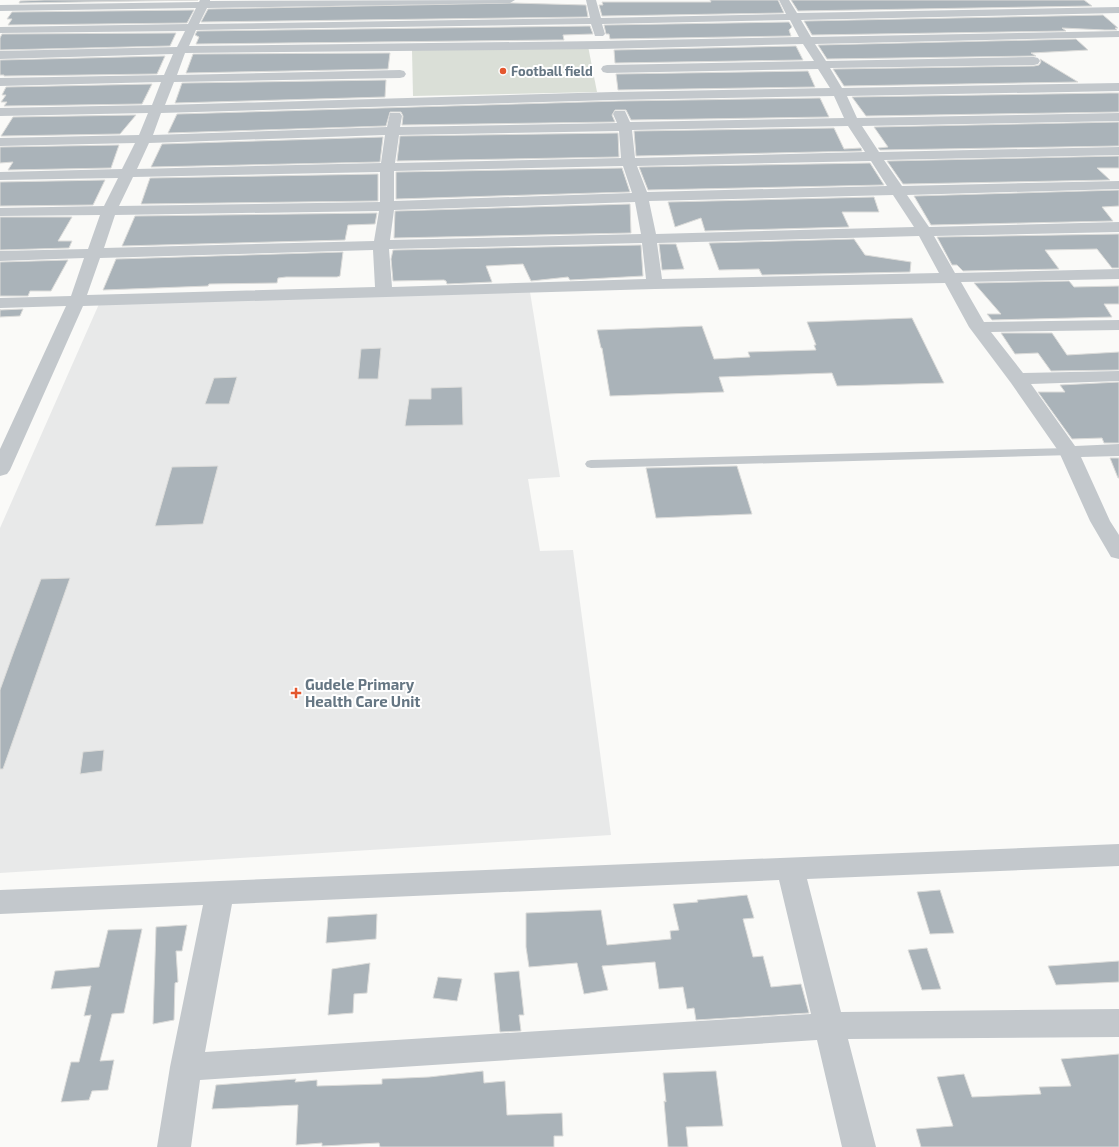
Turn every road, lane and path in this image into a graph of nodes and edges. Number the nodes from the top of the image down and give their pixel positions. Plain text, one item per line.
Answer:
1 (407, 0) edge
2 (510, 0) edge
3 (592, 0) edge
4 (784, 0) edge
5 (977, 0) edge
6 (204, 2) edge
7 (4, 7) edge
8 (1119, 10) edge
9 (988, 12) junction
10 (794, 17) junction
11 (596, 21) junction
12 (405, 24) junction
13 (192, 26) junction
14 (0, 30) edge
15 (1119, 34) edge
16 (1010, 36) junction
17 (807, 41) junction
18 (601, 44) junction
19 (402, 47) junction
20 (181, 50) junction
21 (0, 55) edge
22 (1034, 61) junction
23 (823, 66) junction
24 (607, 69) junction
25 (400, 74) junction
26 (168, 78) junction
27 (0, 82) edge
28 (1119, 87) edge
29 (1058, 88) junction
30 (839, 93) junction
31 (613, 96) junction
32 (1068, 98) dead end
33 (396, 102) junction
34 (1077, 108) dead end
35 (156, 109) junction
36 (0, 112) edge
37 (1119, 117) edge
38 (1086, 118) junction
39 (853, 123) junction
40 (625, 127) junction
41 (1095, 129) dead end
42 (394, 131) junction
43 (144, 139) junction
44 (0, 142) edge
45 (1113, 150) edge
46 (874, 156) junction
47 (628, 162) junction
48 (387, 167) junction
49 (126, 174) junction
50 (0, 176) edge
51 (1119, 185) edge
52 (897, 190) junction
53 (641, 197) junction
54 (387, 206) junction
55 (110, 209) junction
56 (0, 212) edge
57 (1119, 227) edge
58 (925, 233) junction
59 (649, 238) junction
60 (381, 244) junction
61 (93, 254) junction
62 (0, 256) edge
63 (1119, 274) edge
64 (949, 278) junction
65 (656, 284) junction
66 (384, 292) junction
67 (77, 301) junction
68 (0, 303) edge
69 (1119, 325) edge
70 (978, 327) junction
71 (1119, 376) edge
72 (1018, 379) junction
73 (21, 425) junction
74 (0, 429) edge
75 (1119, 450) edge
76 (1069, 452) junction
77 (591, 464) dead end
78 (0, 470) edge
79 (1109, 521) edge
80 (1119, 552) edge
81 (1119, 855) edge
82 (790, 868) junction
83 (220, 893) junction
84 (0, 902) edge
85 (1119, 1023) edge
86 (828, 1026) junction
87 (186, 1067) junction
88 (174, 1147) edge
89 (859, 1147) edge

1 - 2 street
1 - 6 street
1 - 12 street
3 - 11 street
4 - 10 street
5 - 9 street
6 - 7 street
6 - 13 street
8 - 9 street
9 - 10 street
9 - 16 street
10 - 11 street
10 - 17 street
11 - 12 street
11 - 18 street
12 - 13 street
12 - 19 street
13 - 14 street
13 - 20 street
15 - 16 street
16 - 17 street
16 - 22 street
17 - 18 street
17 - 23 street
18 - 19 street
18 - 24 street
19 - 20 street
19 - 25 street
20 - 21 street
20 - 26 street
22 - 23 street
22 - 29 street
23 - 24 street
23 - 30 street
24 - 31 street
25 - 26 street
25 - 33 street
26 - 27 street
26 - 35 street
28 - 29 street
29 - 30 street
29 - 32 street
30 - 31 street
30 - 39 street
31 - 33 street
31 - 40 street
33 - 35 street
33 - 42 street
34 - 38 street
35 - 36 street
35 - 43 street
37 - 38 street
38 - 39 street
38 - 41 street
39 - 40 street
39 - 46 street
40 - 42 street
40 - 47 street
42 - 43 street
42 - 48 street
43 - 44 street
43 - 49 street
45 - 46 street
46 - 47 street
46 - 52 street
47 - 48 street
47 - 53 street
48 - 49 street
48 - 54 street
49 - 50 street
49 - 55 street
51 - 52 street
52 - 53 street
52 - 58 street
53 - 54 street
53 - 59 street
54 - 55 street
54 - 60 street
55 - 56 street
55 - 61 street
57 - 58 street
58 - 59 street
58 - 64 street
59 - 60 street
59 - 65 street
60 - 61 street
60 - 66 street
61 - 62 street
61 - 67 street
63 - 64 street
64 - 65 street
64 - 70 street
65 - 66 street
66 - 67 street
67 - 68 street
67 - 73 street
69 - 70 street
70 - 72 street
71 - 72 street
72 - 76 street
73 - 74 street
73 - 78 street
75 - 76 street
76 - 77 lane
76 - 79 street
79 - 80 street
81 - 82 street
82 - 83 street
82 - 86 street
83 - 84 street
83 - 87 street
85 - 86 street
86 - 87 street
86 - 89 street
87 - 88 street

